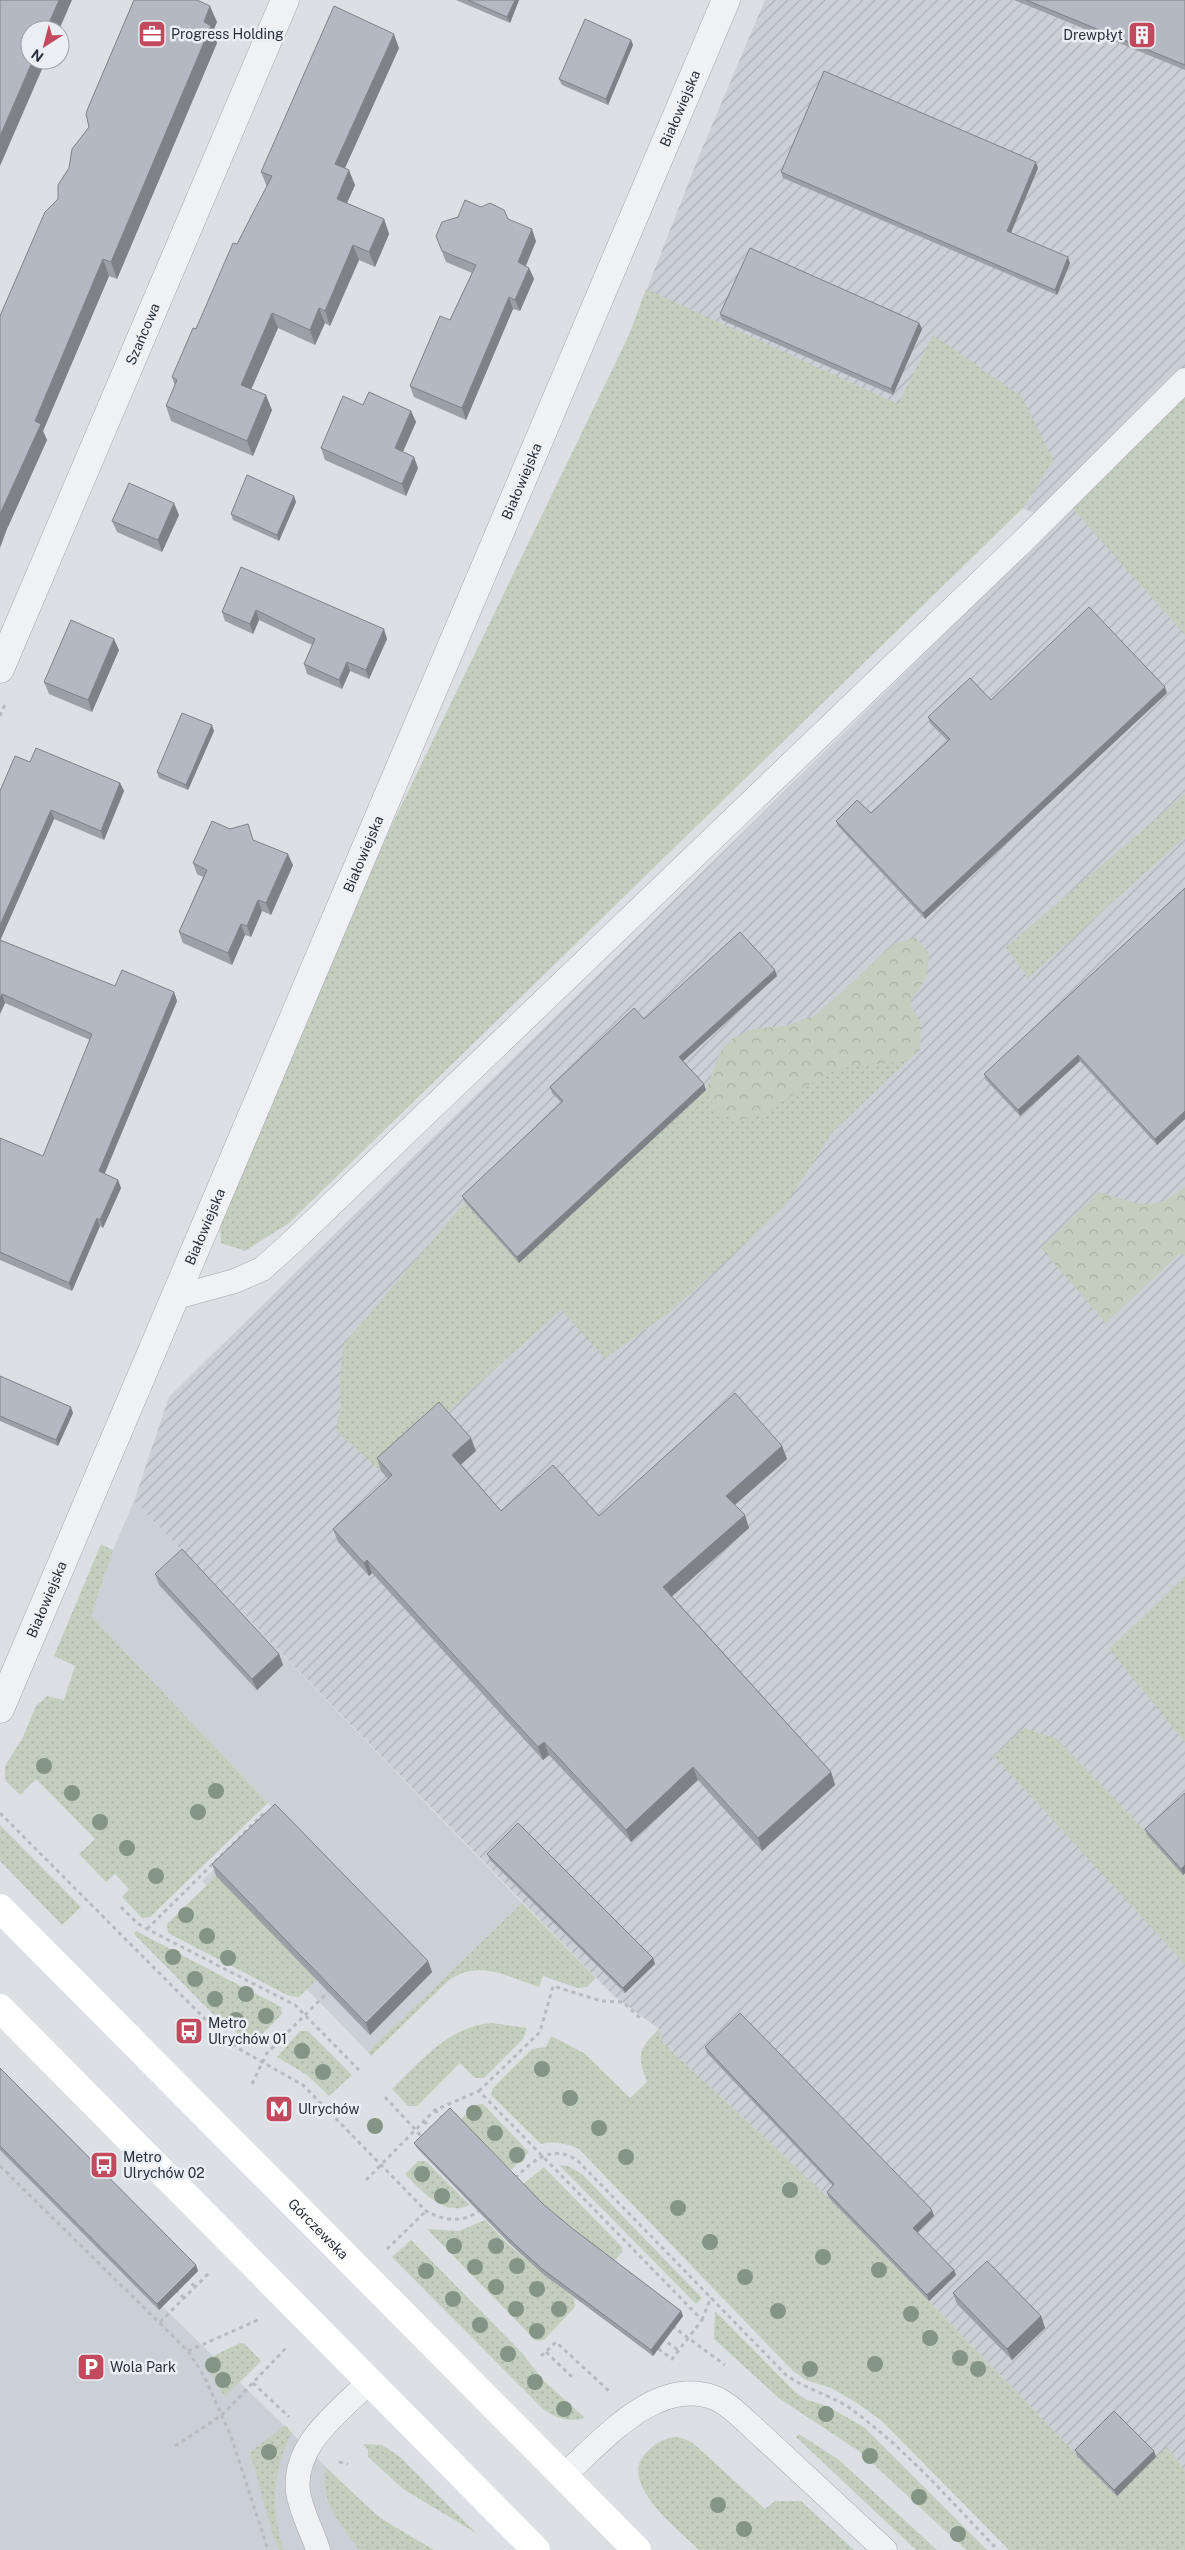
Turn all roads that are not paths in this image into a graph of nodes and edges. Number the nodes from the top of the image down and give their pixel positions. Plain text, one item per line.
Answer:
1 (285, 0) edge
2 (726, 0) edge
3 (1185, 380) edge
4 (0, 669) edge
5 (173, 1298) junction
6 (0, 1709) edge
7 (0, 1908) edge
8 (0, 2008) edge
9 (369, 2382) junction
10 (563, 2476) junction
11 (315, 2541) edge
12 (330, 2550) edge
13 (536, 2550) edge
14 (637, 2550) edge
15 (885, 2550) edge

1 - 4 street, Szańcowa
2 - 5 street, Białowiejska
3 - 5 lane
5 - 6 street, Białowiejska
7 - 10 main road, Górczewska
8 - 9 main road
9 - 11 lane
9 - 13 main road
10 - 14 main road, Górczewska
10 - 15 lane
11 - 12 lane

